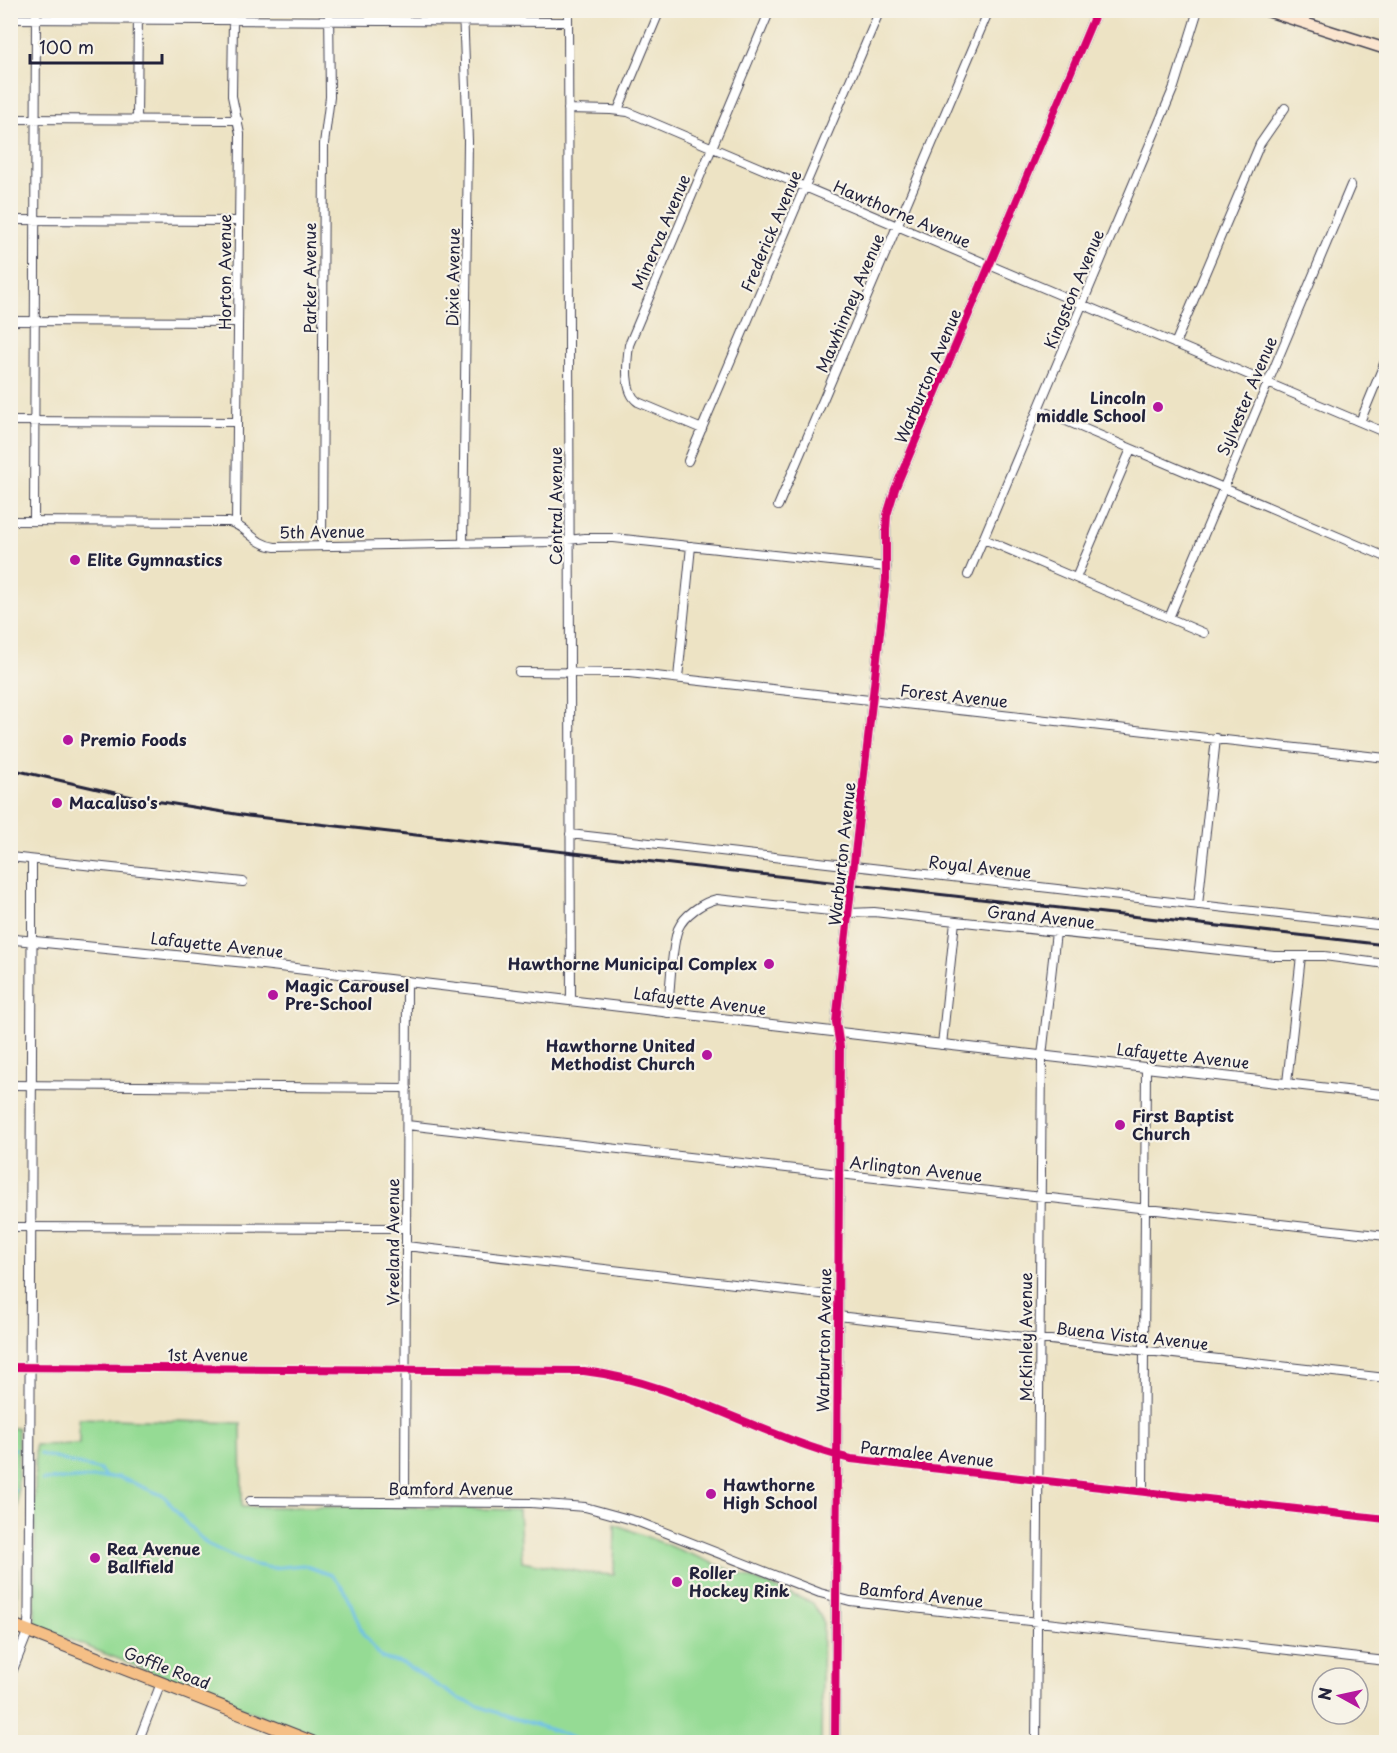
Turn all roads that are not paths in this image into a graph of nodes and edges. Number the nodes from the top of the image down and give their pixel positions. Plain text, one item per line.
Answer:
1 (138, 10) edge
2 (329, 10) edge
3 (463, 10) edge
4 (568, 10) edge
5 (660, 10) edge
6 (770, 10) edge
7 (880, 10) edge
8 (989, 10) edge
9 (1097, 10) edge
10 (1198, 10) edge
11 (1264, 10) edge
12 (36, 15) edge
13 (10, 19) edge
14 (138, 20) junction
15 (233, 20) junction
16 (329, 20) junction
17 (464, 21) junction
18 (568, 22) junction
19 (1386, 49) edge
20 (1286, 108) dead end
21 (568, 109) junction
22 (618, 110) junction
23 (10, 119) edge
24 (36, 119) junction
25 (137, 120) junction
26 (238, 120) junction
27 (712, 148) junction
28 (1351, 185) dead end
29 (805, 187) junction
30 (10, 220) edge
31 (35, 220) junction
32 (239, 221) junction
33 (897, 226) junction
34 (990, 265) junction
35 (1083, 305) junction
36 (10, 321) edge
37 (35, 321) junction
38 (238, 322) junction
39 (1175, 344) junction
40 (1386, 358) edge
41 (1268, 383) junction
42 (1038, 409) junction
43 (10, 421) edge
44 (34, 422) junction
45 (237, 422) junction
46 (1360, 422) junction
47 (702, 429) junction
48 (1386, 433) edge
49 (1131, 448) junction
50 (688, 461) dead end
51 (1223, 488) junction
52 (778, 506) dead end
53 (10, 521) edge
54 (34, 521) junction
55 (236, 524) junction
56 (984, 539) junction
57 (569, 540) junction
58 (463, 544) junction
59 (322, 546) junction
60 (691, 546) junction
61 (1386, 557) edge
62 (887, 567) junction
63 (968, 575) dead end
64 (1076, 578) junction
65 (1169, 618) junction
66 (1204, 633) dead end
67 (570, 671) junction
68 (519, 672) dead end
69 (678, 678) junction
70 (873, 700) junction
71 (1216, 738) junction
72 (1386, 758) edge
73 (570, 834) junction
74 (10, 857) edge
75 (32, 860) junction
76 (854, 866) junction
77 (243, 882) dead end
78 (1198, 904) junction
79 (849, 913) junction
80 (955, 921) junction
81 (1386, 926) edge
82 (1056, 932) junction
83 (10, 939) edge
84 (32, 941) junction
85 (1301, 956) junction
86 (1386, 963) edge
87 (407, 981) junction
88 (571, 1001) junction
89 (668, 1012) junction
90 (838, 1033) junction
91 (942, 1045) junction
92 (1042, 1056) junction
93 (1146, 1067) junction
94 (1287, 1083) junction
95 (10, 1085) edge
96 (31, 1086) junction
97 (407, 1088) junction
98 (1386, 1095) edge
99 (407, 1125) junction
100 (839, 1174) junction
101 (1041, 1197) junction
102 (1145, 1208) junction
103 (10, 1227) edge
104 (30, 1227) junction
105 (406, 1228) junction
106 (1386, 1236) edge
107 (406, 1246) junction
108 (838, 1296) junction
109 (838, 1316) junction
110 (1040, 1339) junction
111 (1144, 1351) junction
112 (10, 1367) edge
113 (30, 1367) junction
114 (406, 1369) junction
115 (1386, 1378) edge
116 (837, 1456) junction
117 (1039, 1480) junction
118 (1143, 1492) junction
119 (250, 1501) dead end
120 (405, 1502) junction
121 (1386, 1520) edge
122 (836, 1598) junction
123 (1037, 1622) junction
124 (10, 1624) edge
125 (28, 1631) junction
126 (1386, 1661) edge
127 (10, 1676) edge
128 (161, 1683) junction
129 (835, 1742) edge
130 (138, 1743) edge
131 (312, 1743) edge
132 (848, 1743) edge
133 (1036, 1743) edge

1 - 14 street
2 - 16 street, Parker Avenue
3 - 17 street, Dixie Avenue
4 - 18 street, Central Avenue
5 - 22 street
6 - 27 street, Minerva Avenue
7 - 29 street, Frederick Avenue
8 - 33 street, Mawhinney Avenue
9 - 34 street, Warburton Avenue
10 - 35 street, Kingston Avenue
11 - 19 main road
12 - 13 street
12 - 14 street
12 - 24 street
14 - 15 street
14 - 25 street
15 - 16 street
15 - 26 street, Horton Avenue
16 - 17 street
16 - 59 street, Parker Avenue
17 - 18 street
17 - 58 street, Dixie Avenue
18 - 21 street, Central Avenue
20 - 39 street
21 - 22 street, Hawthorne Avenue
21 - 57 street, Central Avenue
22 - 27 street, Hawthorne Avenue
23 - 24 street
24 - 25 street
24 - 31 street
25 - 26 street
26 - 32 street, Horton Avenue
27 - 29 street, Hawthorne Avenue
27 - 47 street, Minerva Avenue
28 - 41 street, Sylvester Avenue
29 - 33 street, Hawthorne Avenue
29 - 47 street, Frederick Avenue
30 - 31 street
31 - 32 street
31 - 37 street
32 - 38 street, Horton Avenue
33 - 34 street, Hawthorne Avenue
33 - 52 street, Mawhinney Avenue
34 - 35 street, Hawthorne Avenue
34 - 62 street, Warburton Avenue
35 - 39 street, Hawthorne Avenue
35 - 42 street, Kingston Avenue
36 - 37 street
37 - 38 street
37 - 44 street
38 - 45 street, Horton Avenue
39 - 41 street, Hawthorne Avenue
40 - 46 street
41 - 46 street, Hawthorne Avenue
41 - 51 street, Sylvester Avenue
42 - 49 street
42 - 56 street, Kingston Avenue
43 - 44 street
44 - 45 street
44 - 54 street
45 - 55 street, Horton Avenue
46 - 48 street, Hawthorne Avenue
47 - 50 street, Frederick Avenue
49 - 51 street
49 - 64 street
51 - 61 street
51 - 65 street, Sylvester Avenue
53 - 54 street
54 - 55 street
55 - 59 street, 5th Avenue
56 - 63 street, Kingston Avenue
56 - 64 street
57 - 58 street, 5th Avenue
57 - 60 street, 5th Avenue
57 - 67 street, Central Avenue
58 - 59 street, 5th Avenue
60 - 62 street, 5th Avenue
60 - 69 street
62 - 70 street, Warburton Avenue
64 - 65 street
65 - 66 street
67 - 68 street, Forest Avenue
67 - 69 street, Forest Avenue
67 - 73 street, Central Avenue
69 - 70 street, Forest Avenue
70 - 71 street, Forest Avenue
70 - 76 street, Warburton Avenue
71 - 72 street, Forest Avenue
71 - 78 street
73 - 76 street, Royal Avenue
73 - 88 street, Central Avenue
74 - 75 street
75 - 77 street
75 - 84 street
76 - 78 street, Royal Avenue
76 - 79 street, Warburton Avenue
78 - 81 street, Royal Avenue
79 - 80 street, Grand Avenue
79 - 89 street, Grand Avenue
79 - 90 street, Warburton Avenue
80 - 82 street, Grand Avenue
80 - 91 street
82 - 85 street, Grand Avenue
82 - 92 street, McKinley Avenue
83 - 84 street, Lafayette Avenue
84 - 87 street, Lafayette Avenue
84 - 96 street
85 - 86 street, Grand Avenue
85 - 94 street
87 - 88 street, Lafayette Avenue
87 - 97 street, Vreeland Avenue
88 - 89 street, Lafayette Avenue
89 - 90 street, Lafayette Avenue
90 - 91 street, Lafayette Avenue
90 - 100 street, Warburton Avenue
91 - 92 street, Lafayette Avenue
92 - 93 street, Lafayette Avenue
92 - 101 street, McKinley Avenue
93 - 94 street, Lafayette Avenue
93 - 102 street
94 - 98 street, Lafayette Avenue
95 - 96 street
96 - 97 street
96 - 104 street
97 - 99 street, Vreeland Avenue
99 - 100 street, Arlington Avenue
99 - 105 street, Vreeland Avenue
100 - 101 street, Arlington Avenue
100 - 108 street, Warburton Avenue
101 - 102 street, Arlington Avenue
101 - 110 street, McKinley Avenue
102 - 106 street, Arlington Avenue
102 - 111 street
103 - 104 street
104 - 105 street
104 - 113 street
105 - 107 street, Vreeland Avenue
107 - 108 street
107 - 114 street, Vreeland Avenue
108 - 109 street, Warburton Avenue
109 - 110 street, Buena Vista Avenue
109 - 116 street, Warburton Avenue
110 - 111 street, Buena Vista Avenue
110 - 117 street, McKinley Avenue
111 - 115 street, Buena Vista Avenue
111 - 118 street
112 - 113 street, 1st Avenue
113 - 114 street, 1st Avenue
113 - 125 street
114 - 116 street, Parmalee Avenue
114 - 120 street, Vreeland Avenue
116 - 117 street, Parmalee Avenue
116 - 122 street, Warburton Avenue
117 - 118 street, Parmalee Avenue
117 - 123 street, McKinley Avenue
118 - 121 street, Parmalee Avenue
119 - 120 street, Bamford Avenue
120 - 122 street, Bamford Avenue
122 - 123 street, Bamford Avenue
122 - 129 street, Warburton Avenue
123 - 126 street, Bamford Avenue
123 - 133 street, McKinley Avenue
124 - 125 main road, Goffle Road
125 - 127 street
125 - 128 main road, Goffle Road
128 - 130 street
128 - 131 main road, Goffle Road
129 - 132 street

